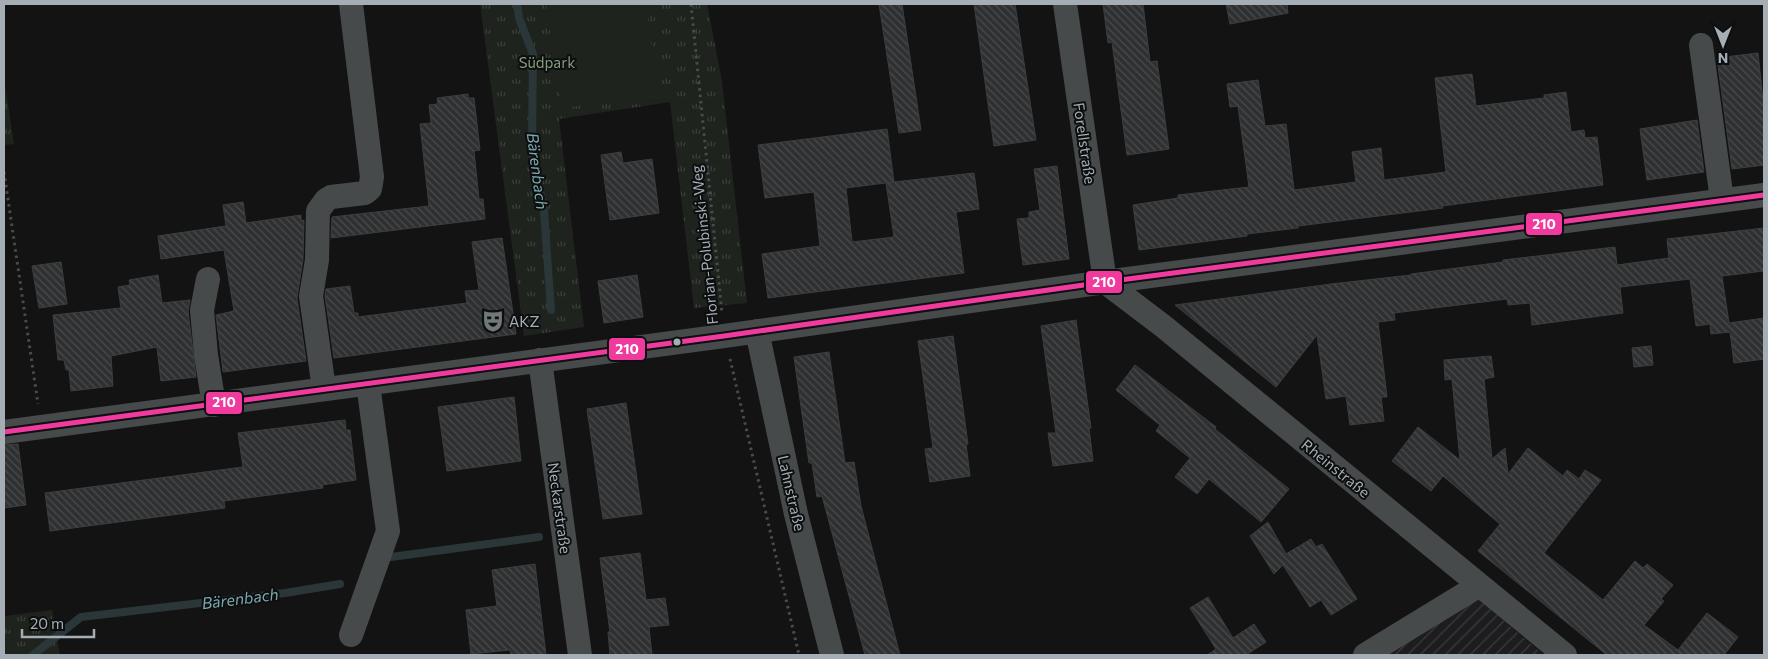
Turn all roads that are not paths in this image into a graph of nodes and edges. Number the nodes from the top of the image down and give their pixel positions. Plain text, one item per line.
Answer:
1 (351, 4) edge
2 (1065, 4) edge
3 (1701, 45) dead end
4 (1764, 195) edge
5 (1722, 200) junction
6 (208, 279) dead end
7 (1105, 282) junction
8 (756, 331) junction
9 (540, 360) junction
10 (368, 384) junction
11 (324, 389) junction
12 (214, 405) junction
13 (4, 432) edge
14 (1478, 586) junction
15 (351, 635) dead end
16 (580, 655) edge
17 (832, 655) edge
18 (1366, 655) edge
19 (1565, 655) edge

1 - 11 street
2 - 7 street, Forellstraße
3 - 5 street
4 - 5 street
5 - 7 street
6 - 12 street
7 - 8 street
7 - 14 street, Rheinstraße
8 - 9 street
8 - 17 street, Lahnstraße
9 - 10 street
9 - 16 street, Neckarstraße
10 - 11 street
10 - 15 street
11 - 12 street
12 - 13 street
14 - 18 street
14 - 19 street, Rheinstraße

